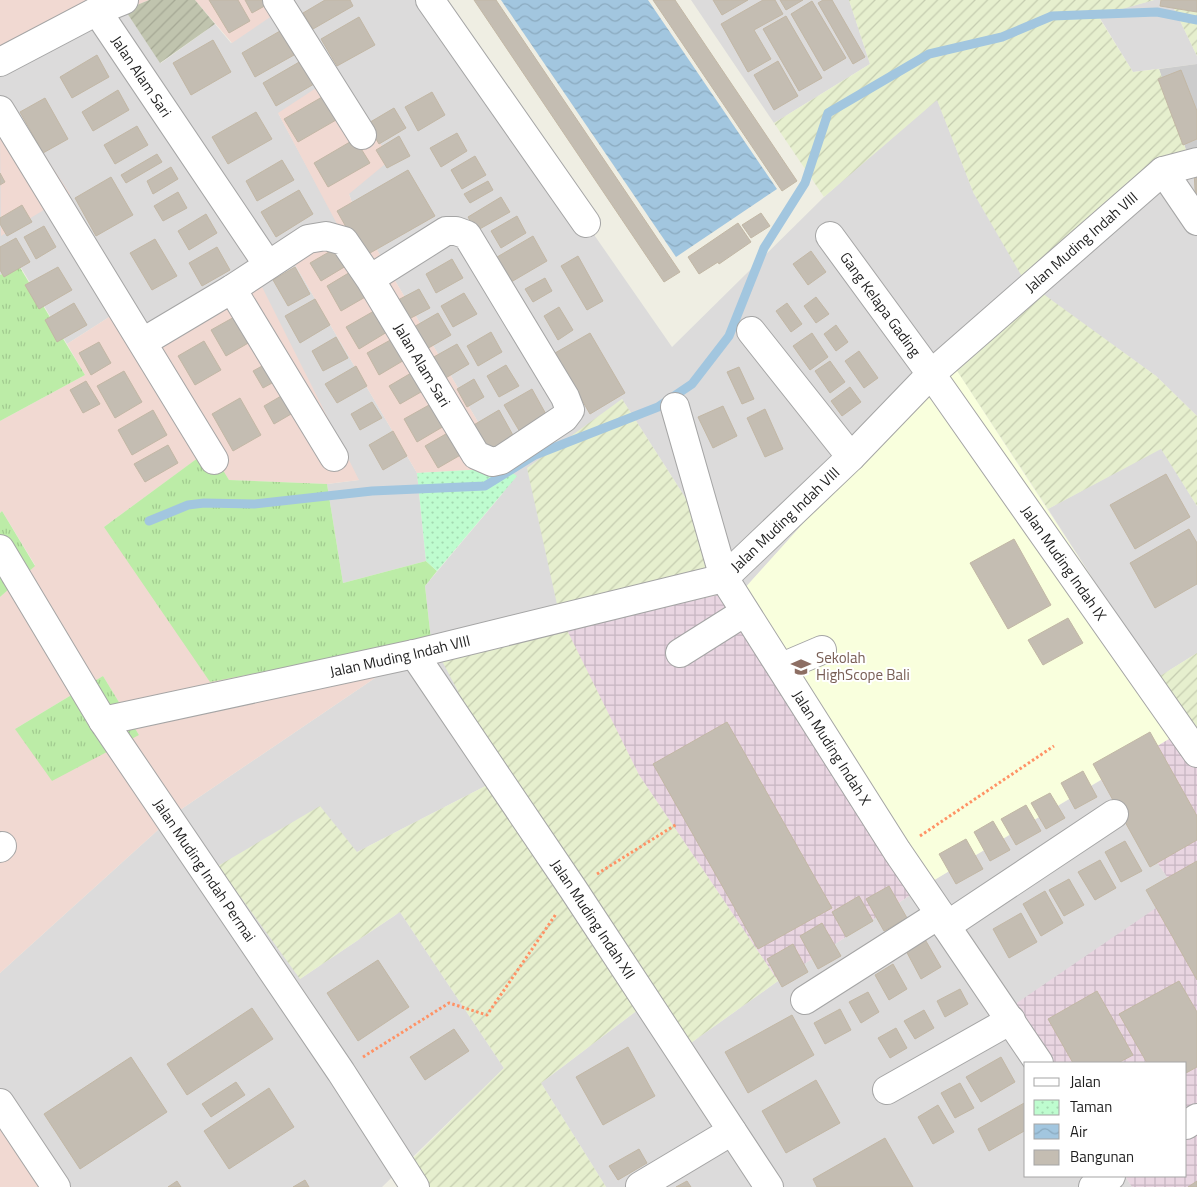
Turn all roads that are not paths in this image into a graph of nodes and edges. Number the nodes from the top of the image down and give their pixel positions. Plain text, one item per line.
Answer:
1 (124, 0) edge
2 (277, 0) edge
3 (430, 0) edge
4 (97, 11) junction
5 (0, 62) edge
6 (0, 110) edge
7 (362, 135) dead end
8 (1197, 162) edge
9 (1164, 171) junction
10 (1197, 221) edge
11 (586, 223) dead end
12 (830, 236) dead end
13 (268, 265) junction
14 (370, 278) junction
15 (232, 289) junction
16 (751, 331) dead end
17 (143, 342) junction
18 (931, 374) junction
19 (676, 407) dead end
20 (334, 457) dead end
21 (851, 457) junction
22 (214, 460) dead end
23 (0, 549) edge
24 (724, 578) junction
25 (745, 612) junction
26 (822, 650) dead end
27 (680, 653) dead end
28 (414, 654) junction
29 (782, 667) junction
30 (103, 721) junction
31 (1197, 753) edge
32 (1114, 814) dead end
33 (943, 920) junction
34 (806, 1000) dead end
35 (1011, 1020) junction
36 (1039, 1062) edge
37 (887, 1090) dead end
38 (0, 1103) edge
39 (732, 1131) junction
40 (1109, 1177) edge
41 (1112, 1177) edge
42 (640, 1186) dead end
43 (56, 1187) edge
44 (415, 1187) edge
45 (769, 1187) edge
46 (1093, 1187) edge
47 (1120, 1187) edge

1 - 4 street
2 - 7 street
3 - 11 street
4 - 5 street
4 - 13 street, Jalan Alam Sari
6 - 17 street
8 - 9 street
9 - 10 street
9 - 18 street, Jalan Muding Indah VIII
12 - 18 street, Gang Kelapa Gading
13 - 14 street, Jalan Alam Sari
13 - 15 street, Jalan Alam Sari
14 - 14 street, Jalan Alam Sari
15 - 17 street, Jalan Alam Sari
15 - 20 street
16 - 21 street
17 - 22 street
18 - 21 street, Jalan Muding Indah VIII
18 - 31 street, Jalan Muding Indah IX
19 - 24 street, Jalan Muding Indah X
21 - 24 street, Jalan Muding Indah VIII
23 - 30 street, Jalan Muding Indah Permai
24 - 25 street, Jalan Muding Indah X
24 - 28 street, Jalan Muding Indah VIII
25 - 27 street
25 - 29 street, Jalan Muding Indah X
26 - 29 street
28 - 30 street, Jalan Muding Indah VIII
28 - 39 street, Jalan Muding Indah XII
29 - 33 street, Jalan Muding Indah X
30 - 44 street, Jalan Muding Indah Permai
32 - 33 street
33 - 34 street
33 - 35 street, Jalan Muding Indah X
35 - 36 street, Jalan Muding Indah X
35 - 37 street
38 - 43 street
39 - 42 street
39 - 45 street, Jalan Muding Indah XII
40 - 46 street
41 - 47 street

